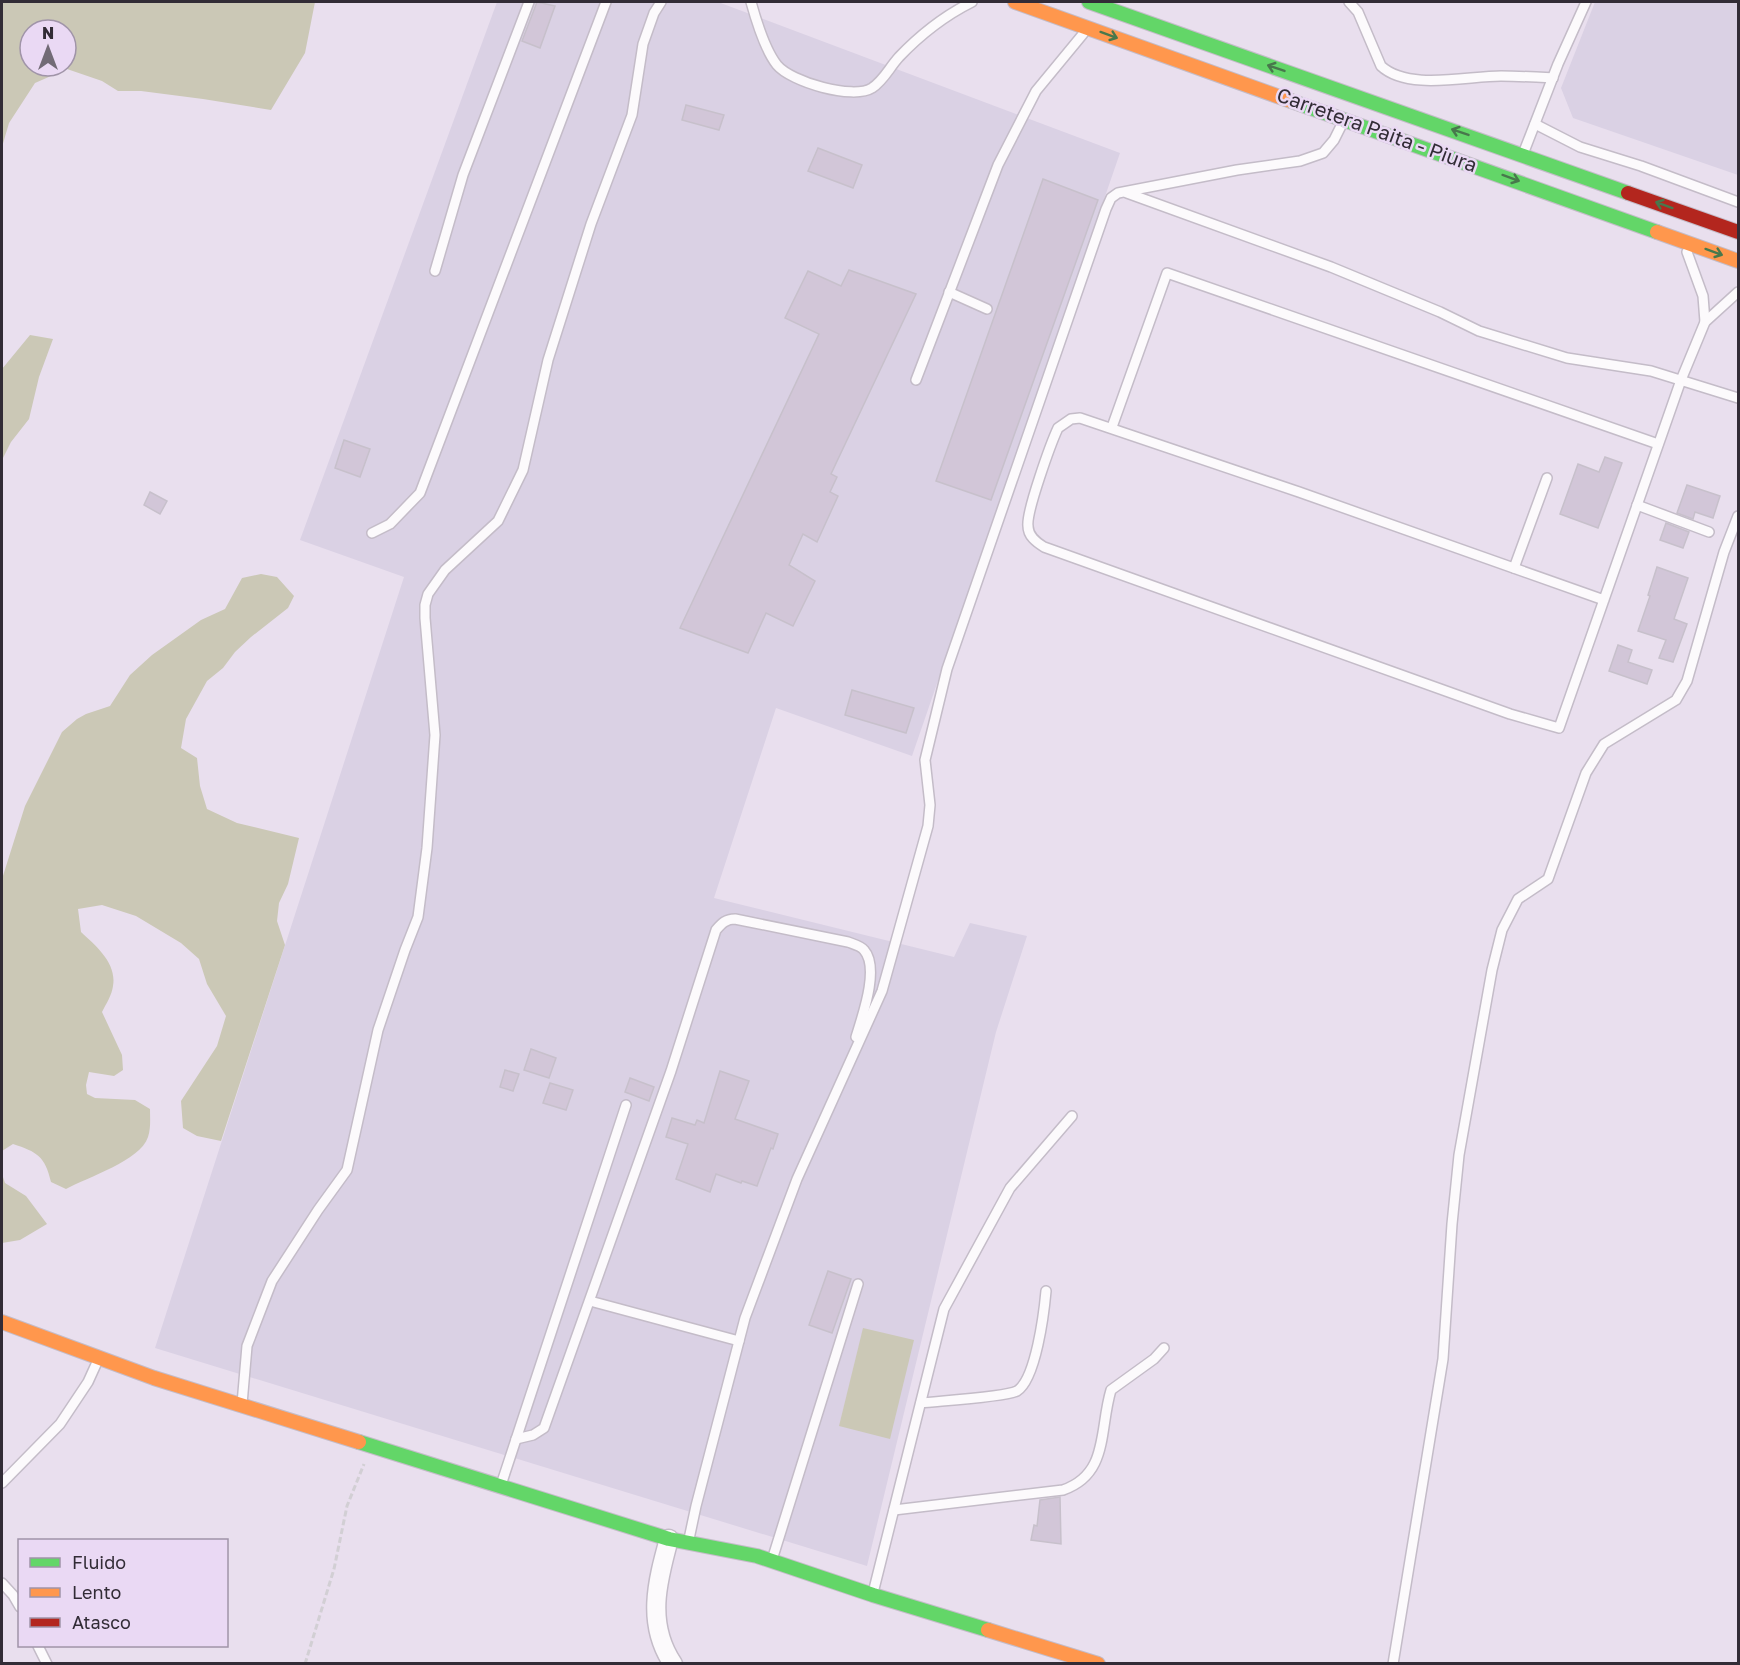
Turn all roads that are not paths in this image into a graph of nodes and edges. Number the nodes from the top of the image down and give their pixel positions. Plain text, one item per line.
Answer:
1 (530, 2) edge
2 (606, 2) edge
3 (661, 2) edge
4 (751, 2) edge
5 (972, 2) edge
6 (1015, 2) edge
7 (1089, 2) edge
8 (1349, 2) edge
9 (1586, 2) edge
10 (1088, 28) junction
11 (1553, 78) junction
12 (1345, 119) junction
13 (1535, 124) junction
14 (1523, 154) junction
15 (1124, 192) junction
16 (1738, 202) edge
17 (1738, 232) edge
18 (1682, 240) junction
19 (1738, 261) edge
20 (435, 271) dead end
21 (950, 292) junction
22 (1738, 292) edge
23 (987, 309) dead end
24 (1705, 322) junction
25 (916, 380) dead end
26 (1681, 380) junction
27 (1738, 398) edge
28 (1112, 427) junction
29 (1658, 444) junction
30 (1547, 478) dead end
31 (1637, 505) junction
32 (1738, 516) edge
33 (1709, 532) dead end
34 (372, 533) dead end
35 (1514, 568) junction
36 (1604, 600) junction
37 (849, 1063) junction
38 (626, 1105) dead end
39 (1072, 1116) dead end
40 (858, 1284) dead end
41 (1046, 1291) dead end
42 (590, 1301) junction
43 (2, 1322) edge
44 (739, 1341) junction
45 (1164, 1347) dead end
46 (99, 1358) junction
47 (921, 1403) junction
48 (242, 1407) junction
49 (516, 1438) junction
50 (2, 1483) edge
51 (501, 1487) junction
52 (894, 1510) junction
53 (669, 1539) junction
54 (689, 1543) junction
55 (772, 1561) junction
56 (2, 1583) edge
57 (873, 1594) junction
58 (18, 1603) edge
59 (39, 1647) edge
60 (47, 1664) edge
61 (673, 1664) edge
62 (1098, 1664) edge
63 (1393, 1664) edge

1 - 20 lane
2 - 34 lane
3 - 48 lane
4 - 5 lane
6 - 10 main road, Carretera Paita - Piura
14 -> 7 main road, Carretera Paita - Piura
8 - 11 lane
9 - 11 lane
10 -> 12 main road, Carretera Paita - Piura
10 - 21 lane
11 - 13 lane
12 - 15 lane
12 -> 18 main road, Carretera Paita - Piura
13 - 14 lane
13 - 16 lane
17 -> 14 main road, Carretera Paita - Piura
15 - 26 lane
15 - 37 lane
18 -> 19 main road, Carretera Paita - Piura
18 - 24 lane
21 - 23 lane
21 - 25 lane
22 - 24 lane
24 - 26 lane
26 - 27 lane
26 - 29 lane
28 - 29 lane
28 - 35 lane
28 - 36 lane
29 - 31 lane
30 - 35 lane
31 - 33 lane
31 - 36 lane
32 - 63 lane
35 - 36 lane
37 - 42 lane
37 - 44 lane
38 - 49 lane
39 - 47 lane
40 - 55 lane
41 - 47 lane
42 - 44 lane
42 - 49 lane
43 - 46 main road
44 - 54 lane
45 - 52 lane
46 - 48 main road
46 - 50 lane
47 - 52 lane
48 - 51 main road
49 - 51 lane
51 - 53 main road
52 - 57 lane
53 - 54 main road
53 - 61 street
54 - 55 main road
55 - 57 main road
56 - 58 lane
57 - 62 main road
59 - 60 lane

